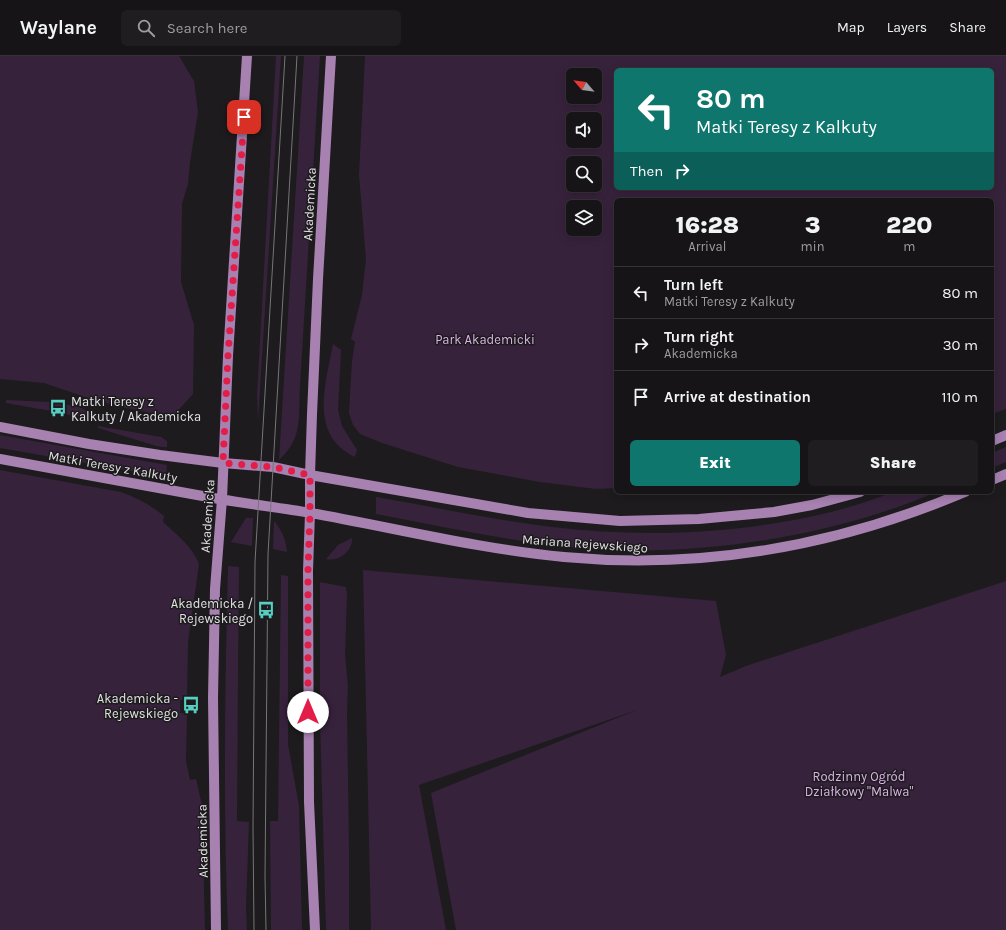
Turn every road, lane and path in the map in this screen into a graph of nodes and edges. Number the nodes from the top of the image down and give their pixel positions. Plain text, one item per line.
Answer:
1 (247, 56) edge
2 (331, 56) edge
3 (0, 428) edge
4 (1006, 435) edge
5 (994, 440) edge
6 (0, 459) edge
7 (223, 463) junction
8 (1006, 474) edge
9 (310, 475) junction
10 (994, 479) edge
11 (853, 494) edge
12 (960, 494) edge
13 (222, 499) junction
14 (310, 513) junction
15 (216, 930) edge
16 (315, 930) edge

1 - 7 street, Akademicka
2 - 9 street, Akademicka
3 - 7 street, Matki Teresy z Kalkuty
4 - 5 street
6 - 13 street, Matki Teresy z Kalkuty
7 - 9 street, Matki Teresy z Kalkuty
7 - 13 street, Akademicka
8 - 10 street
9 - 11 street, Mariana Rejewskiego
9 - 14 street, Akademicka
12 - 14 street, Mariana Rejewskiego
13 - 14 street, Mariana Rejewskiego
13 - 15 street, Akademicka
14 - 16 street, Akademicka

